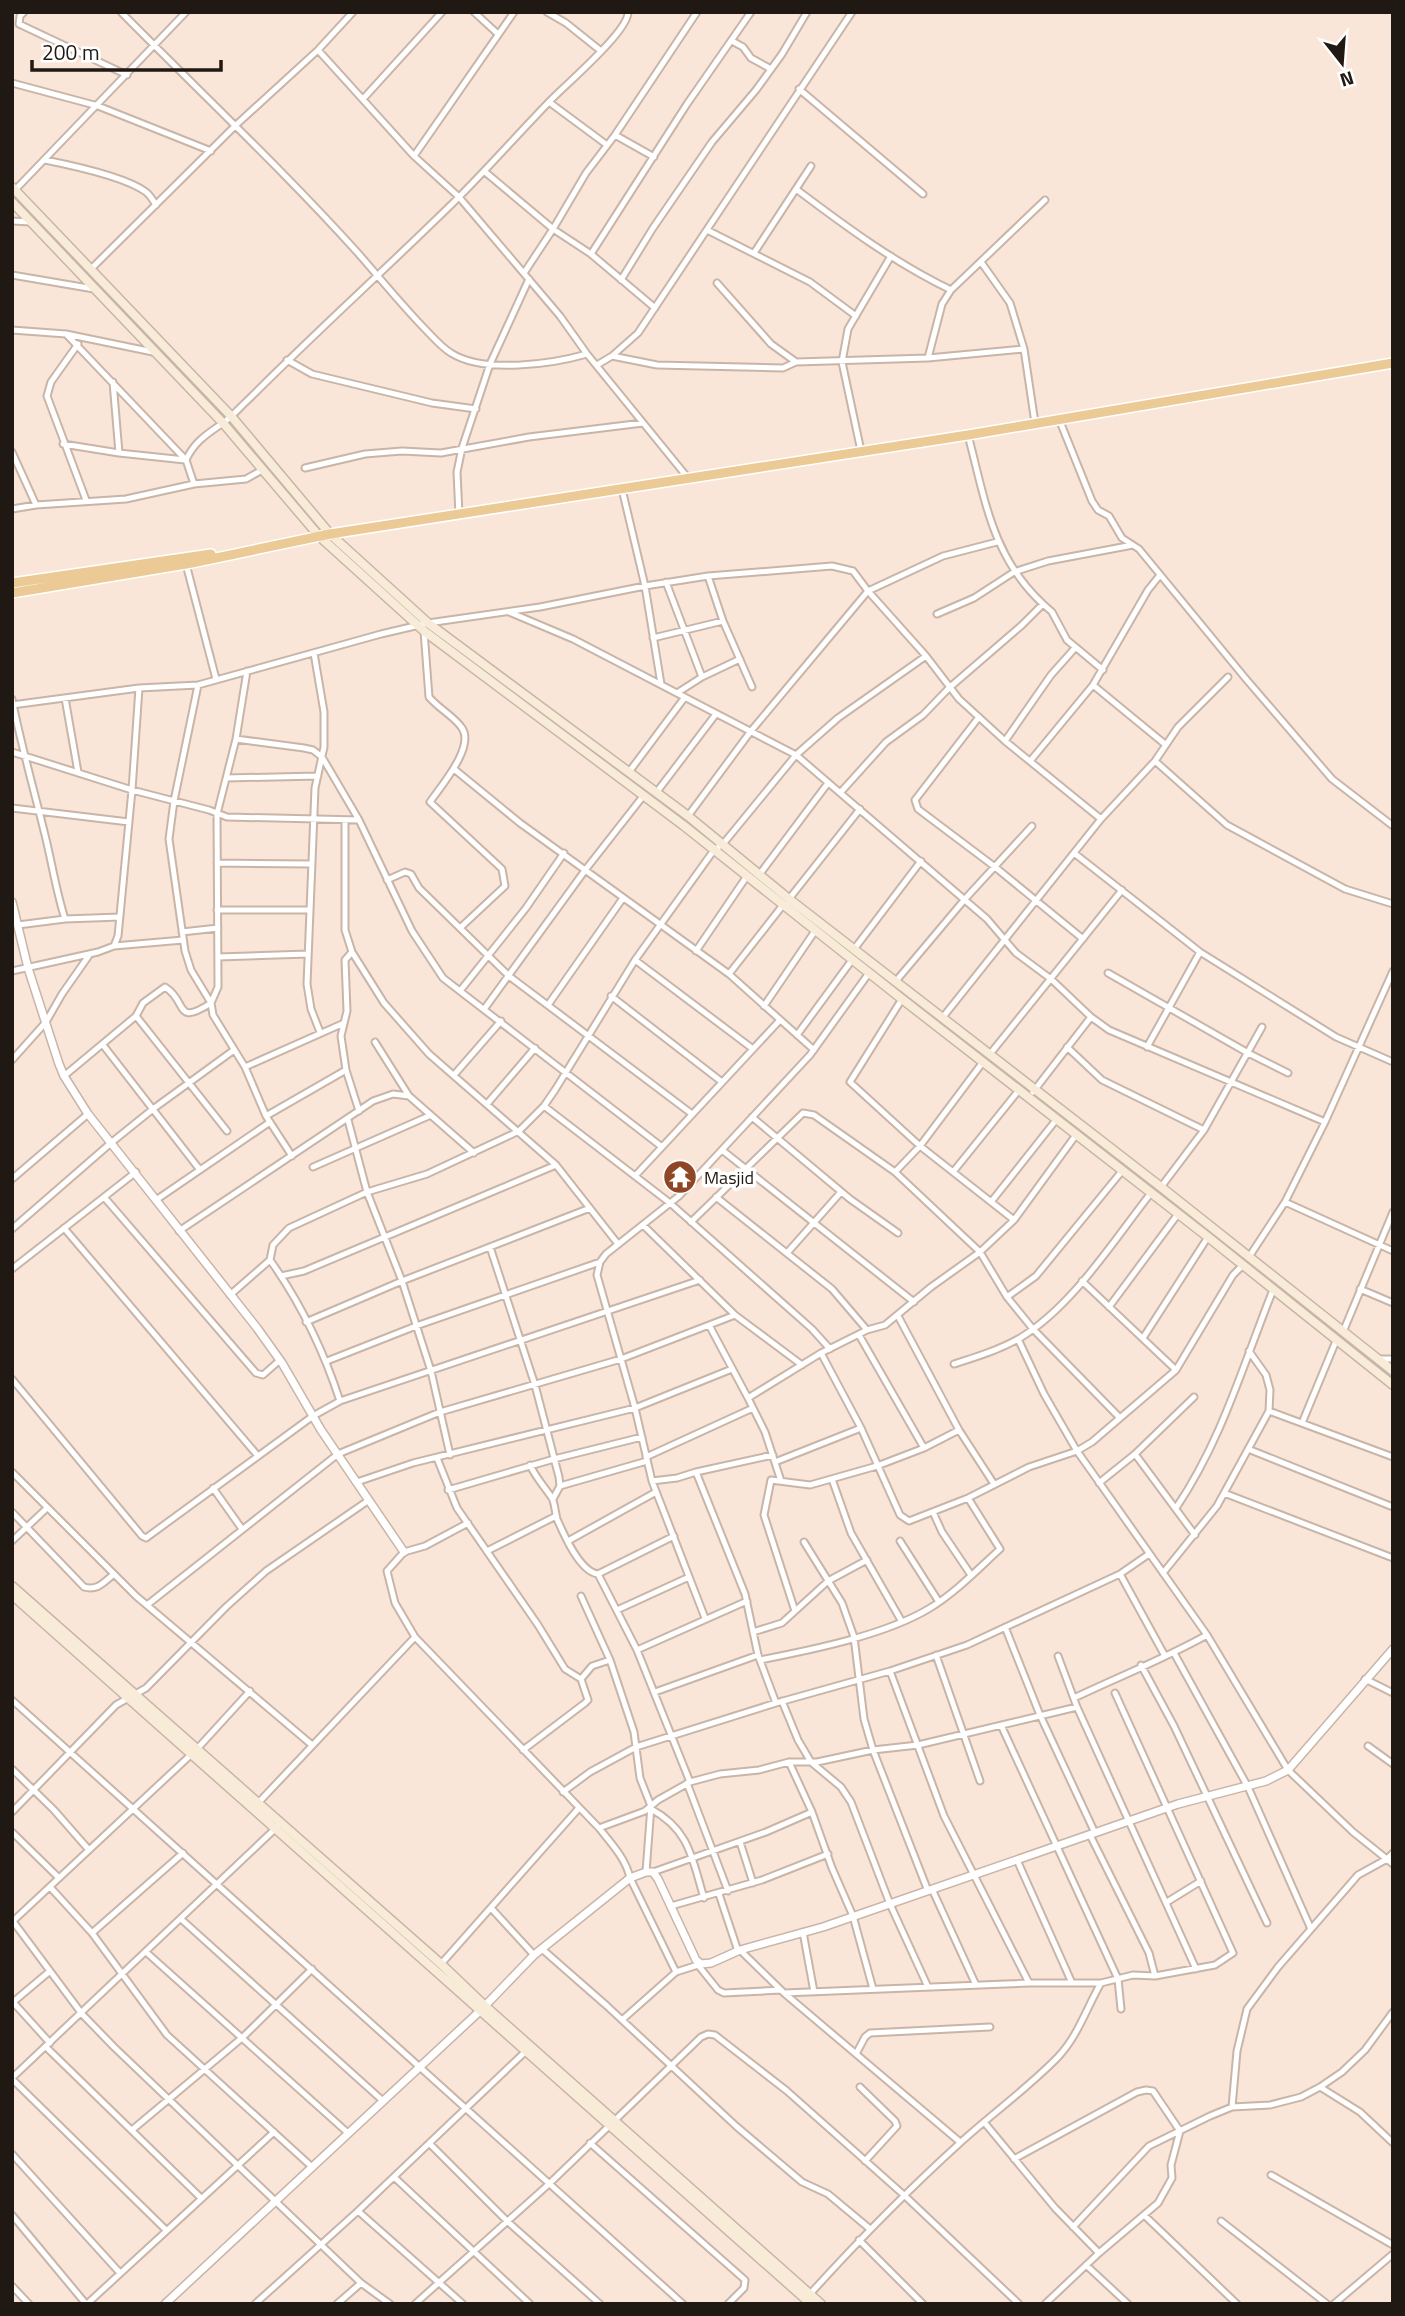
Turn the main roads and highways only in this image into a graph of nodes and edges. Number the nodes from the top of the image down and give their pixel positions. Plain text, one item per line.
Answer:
1 (14, 188) edge
2 (12, 202) edge
3 (1393, 363) edge
4 (330, 534) junction
5 (319, 536) junction
6 (237, 552) junction
7 (12, 583) edge
8 (12, 593) edge
9 (424, 627) junction
10 (786, 902) junction
11 (1393, 1371) edge
12 (1393, 1385) edge
13 (13, 1590) edge
14 (195, 1751) junction
15 (483, 2008) junction
16 (807, 2300) edge
17 (821, 2304) edge

1 - 4 main road
2 - 5 main road
3 - 4 highway
4 - 5 highway
4 - 9 main road
5 - 6 highway
5 - 9 main road
6 - 7 highway
6 - 8 highway
9 - 10 main road
9 - 10 main road
10 - 11 main road
10 - 12 main road
13 - 14 main road
14 - 15 main road
14 - 15 main road
15 - 16 main road
16 - 17 main road

